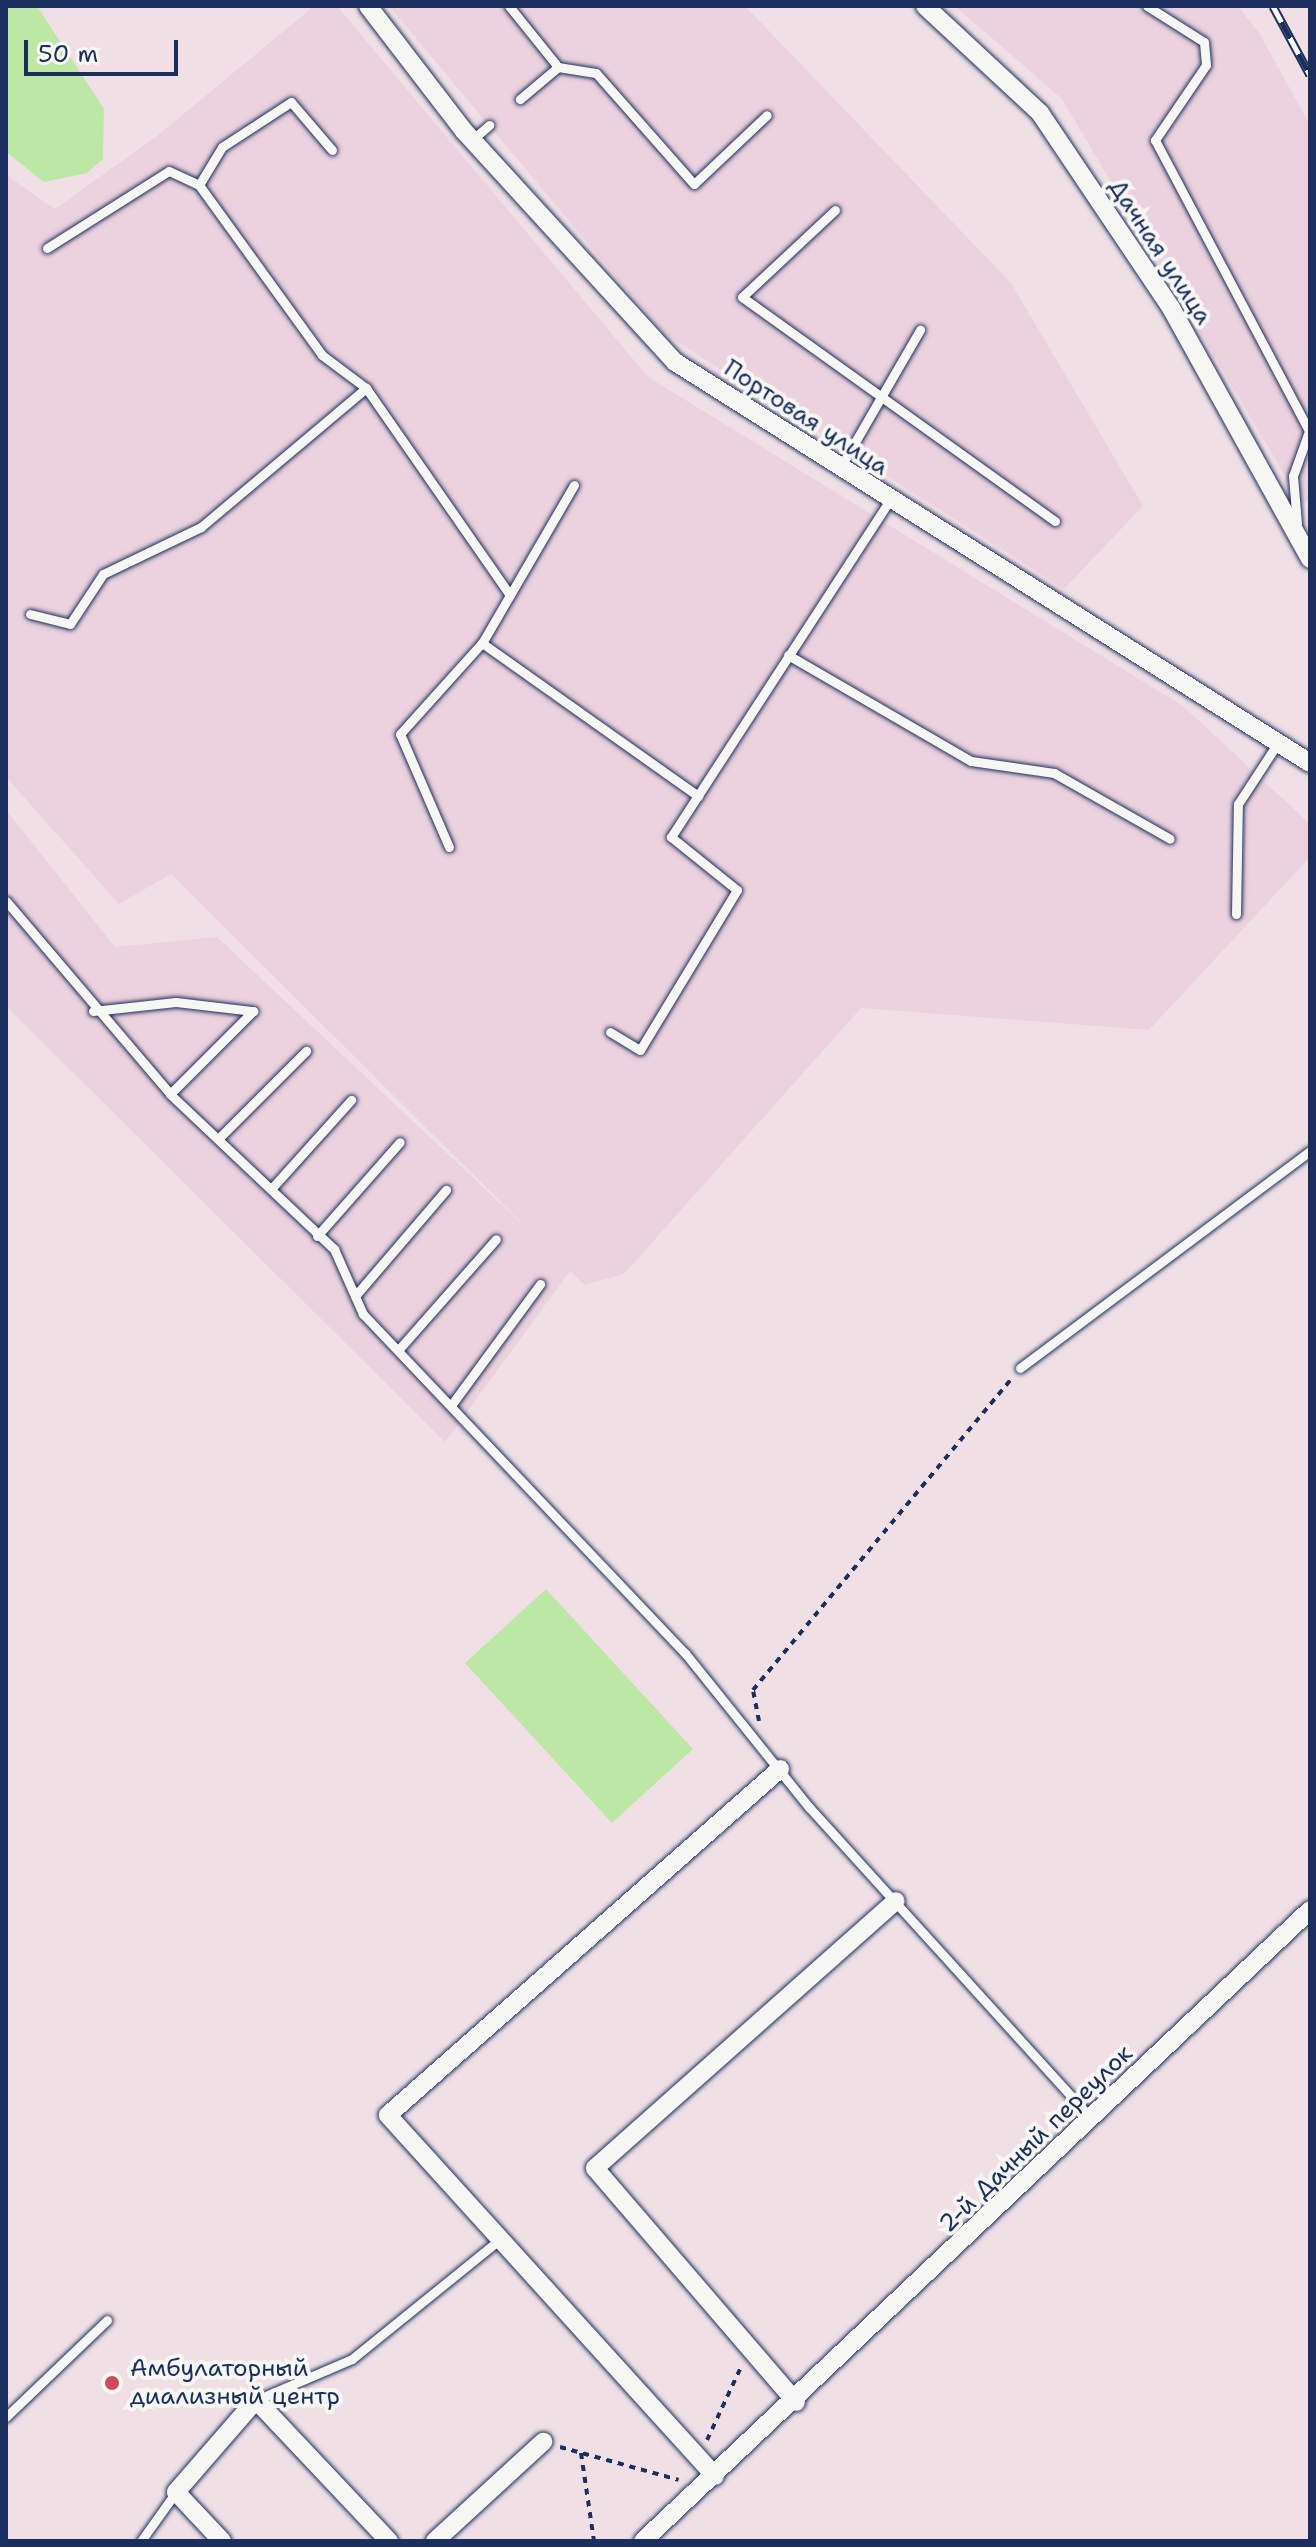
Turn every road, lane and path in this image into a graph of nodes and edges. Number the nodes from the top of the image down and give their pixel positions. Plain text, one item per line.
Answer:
1 (368, 6) edge
2 (509, 6) edge
3 (925, 6) edge
4 (1147, 6) edge
5 (558, 67) junction
6 (520, 99) dead end
7 (767, 115) dead end
8 (489, 125) dead end
9 (472, 140) junction
10 (332, 150) dead end
11 (199, 185) junction
12 (835, 210) dead end
13 (47, 248) dead end
14 (920, 330) dead end
15 (366, 388) junction
16 (884, 395) junction
17 (838, 471) junction
18 (574, 485) dead end
19 (890, 500) junction
20 (1055, 521) dead end
21 (1298, 532) junction
22 (1310, 559) edge
23 (510, 595) junction
24 (30, 614) dead end
25 (482, 643) junction
26 (788, 655) junction
27 (1279, 741) junction
28 (1310, 763) edge
29 (698, 796) junction
30 (1170, 839) dead end
31 (449, 847) dead end
32 (6, 901) edge
33 (1236, 914) dead end
34 (93, 1011) junction
35 (610, 1032) dead end
36 (306, 1051) dead end
37 (170, 1094) junction
38 (351, 1100) dead end
39 (220, 1137) junction
40 (400, 1142) dead end
41 (1310, 1151) edge
42 (271, 1189) junction
43 (446, 1190) dead end
44 (317, 1236) junction
45 (496, 1239) dead end
46 (540, 1284) dead end
47 (355, 1296) junction
48 (400, 1348) junction
49 (1020, 1368) joint
50 (452, 1404) junction
51 (764, 1748) junction
52 (780, 1769) junction
53 (896, 1901) junction
54 (1310, 1910) edge
55 (1092, 2119) junction
56 (500, 2239) junction
57 (107, 2320) dead end
58 (750, 2348) junction
59 (256, 2400) junction
60 (796, 2402) junction
61 (6, 2417) edge
62 (543, 2442) joint
63 (706, 2443) dead end
64 (581, 2452) junction
65 (715, 2476) junction
66 (689, 2483) dead end
67 (176, 2492) junction
68 (141, 2541) edge
69 (222, 2541) edge
70 (389, 2541) edge
71 (435, 2541) edge
72 (594, 2541) edge
73 (643, 2541) edge

1 - 9 street, Портовая улица
2 - 5 lane
3 - 21 street, Дачная улица
4 - 21 lane
5 - 6 lane
5 - 7 lane
8 - 9 lane
9 - 17 street, Портовая улица
10 - 11 lane
11 - 13 lane
11 - 15 lane
12 - 16 lane
14 - 16 lane
15 - 23 lane
15 - 24 lane
16 - 17 lane
16 - 20 lane
17 - 19 street, Портовая улица
18 - 23 lane
19 - 26 lane
19 - 27 street, Портовая улица
21 - 22 street, Дачная улица
23 - 25 lane
25 - 29 lane
25 - 31 lane
26 - 29 lane
26 - 30 lane
27 - 28 street, Портовая улица
27 - 33 lane
29 - 35 lane
32 - 34 lane
34 - 37 lane
34 - 37 lane
36 - 39 lane
37 - 39 lane
38 - 42 lane
39 - 42 lane
40 - 44 lane
41 - 49 lane
42 - 44 lane
43 - 47 lane
44 - 47 lane
45 - 48 lane
46 - 50 lane
47 - 48 lane
48 - 50 lane
49 - 51 path
50 - 51 lane
51 - 52 lane
52 - 53 lane
52 - 56 street
53 - 55 lane
53 - 58 street
54 - 55 street, 2-й Дачный переулок
55 - 60 street, 2-й Дачный переулок
56 - 59 lane
56 - 65 street
57 - 61 lane
58 - 60 street
58 - 63 path
59 - 67 street
59 - 70 street
60 - 65 street, 2-й Дачный переулок
62 - 64 path
62 - 71 street
64 - 66 path
64 - 72 path
65 - 73 street, 2-й Дачный переулок
67 - 68 lane
67 - 69 street

